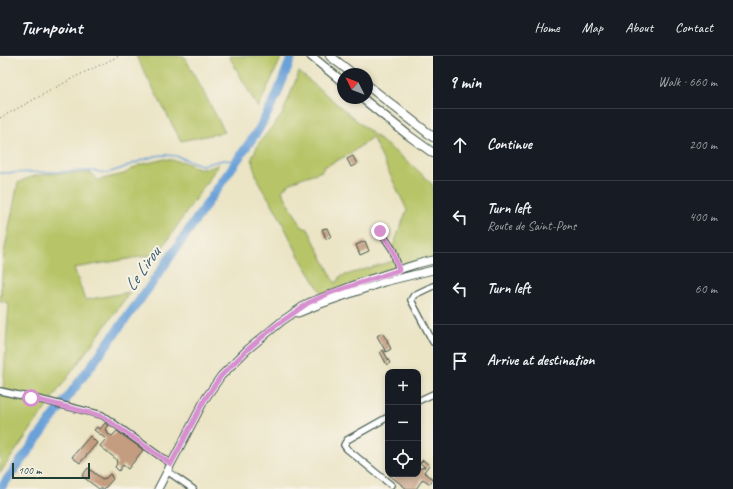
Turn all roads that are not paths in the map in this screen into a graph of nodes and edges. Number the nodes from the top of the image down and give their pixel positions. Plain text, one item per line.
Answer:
1 (330, 56) edge
2 (312, 57) edge
3 (345, 68) edge
4 (337, 77) edge
5 (373, 90) edge
6 (369, 104) edge
7 (408, 135) junction
8 (433, 136) edge
9 (433, 153) edge
10 (433, 160) edge
11 (380, 231) dead end
12 (433, 260) edge
13 (399, 270) junction
14 (433, 270) edge
15 (433, 286) edge
16 (282, 321) junction
17 (433, 342) edge
18 (0, 392) edge
19 (433, 394) edge
20 (421, 400) edge
21 (385, 419) edge
22 (169, 468) junction
23 (391, 485) dead end
24 (158, 489) edge
25 (193, 489) edge

1 - 3 highway
2 - 4 highway
5 - 8 highway
6 - 7 highway
7 - 9 highway
7 - 10 highway
11 - 13 street
12 - 13 main road
13 - 16 main road
14 - 16 main road
15 - 17 street
16 - 22 main road
18 - 22 street
19 - 20 street
21 - 23 street
22 - 24 main road
22 - 25 street

